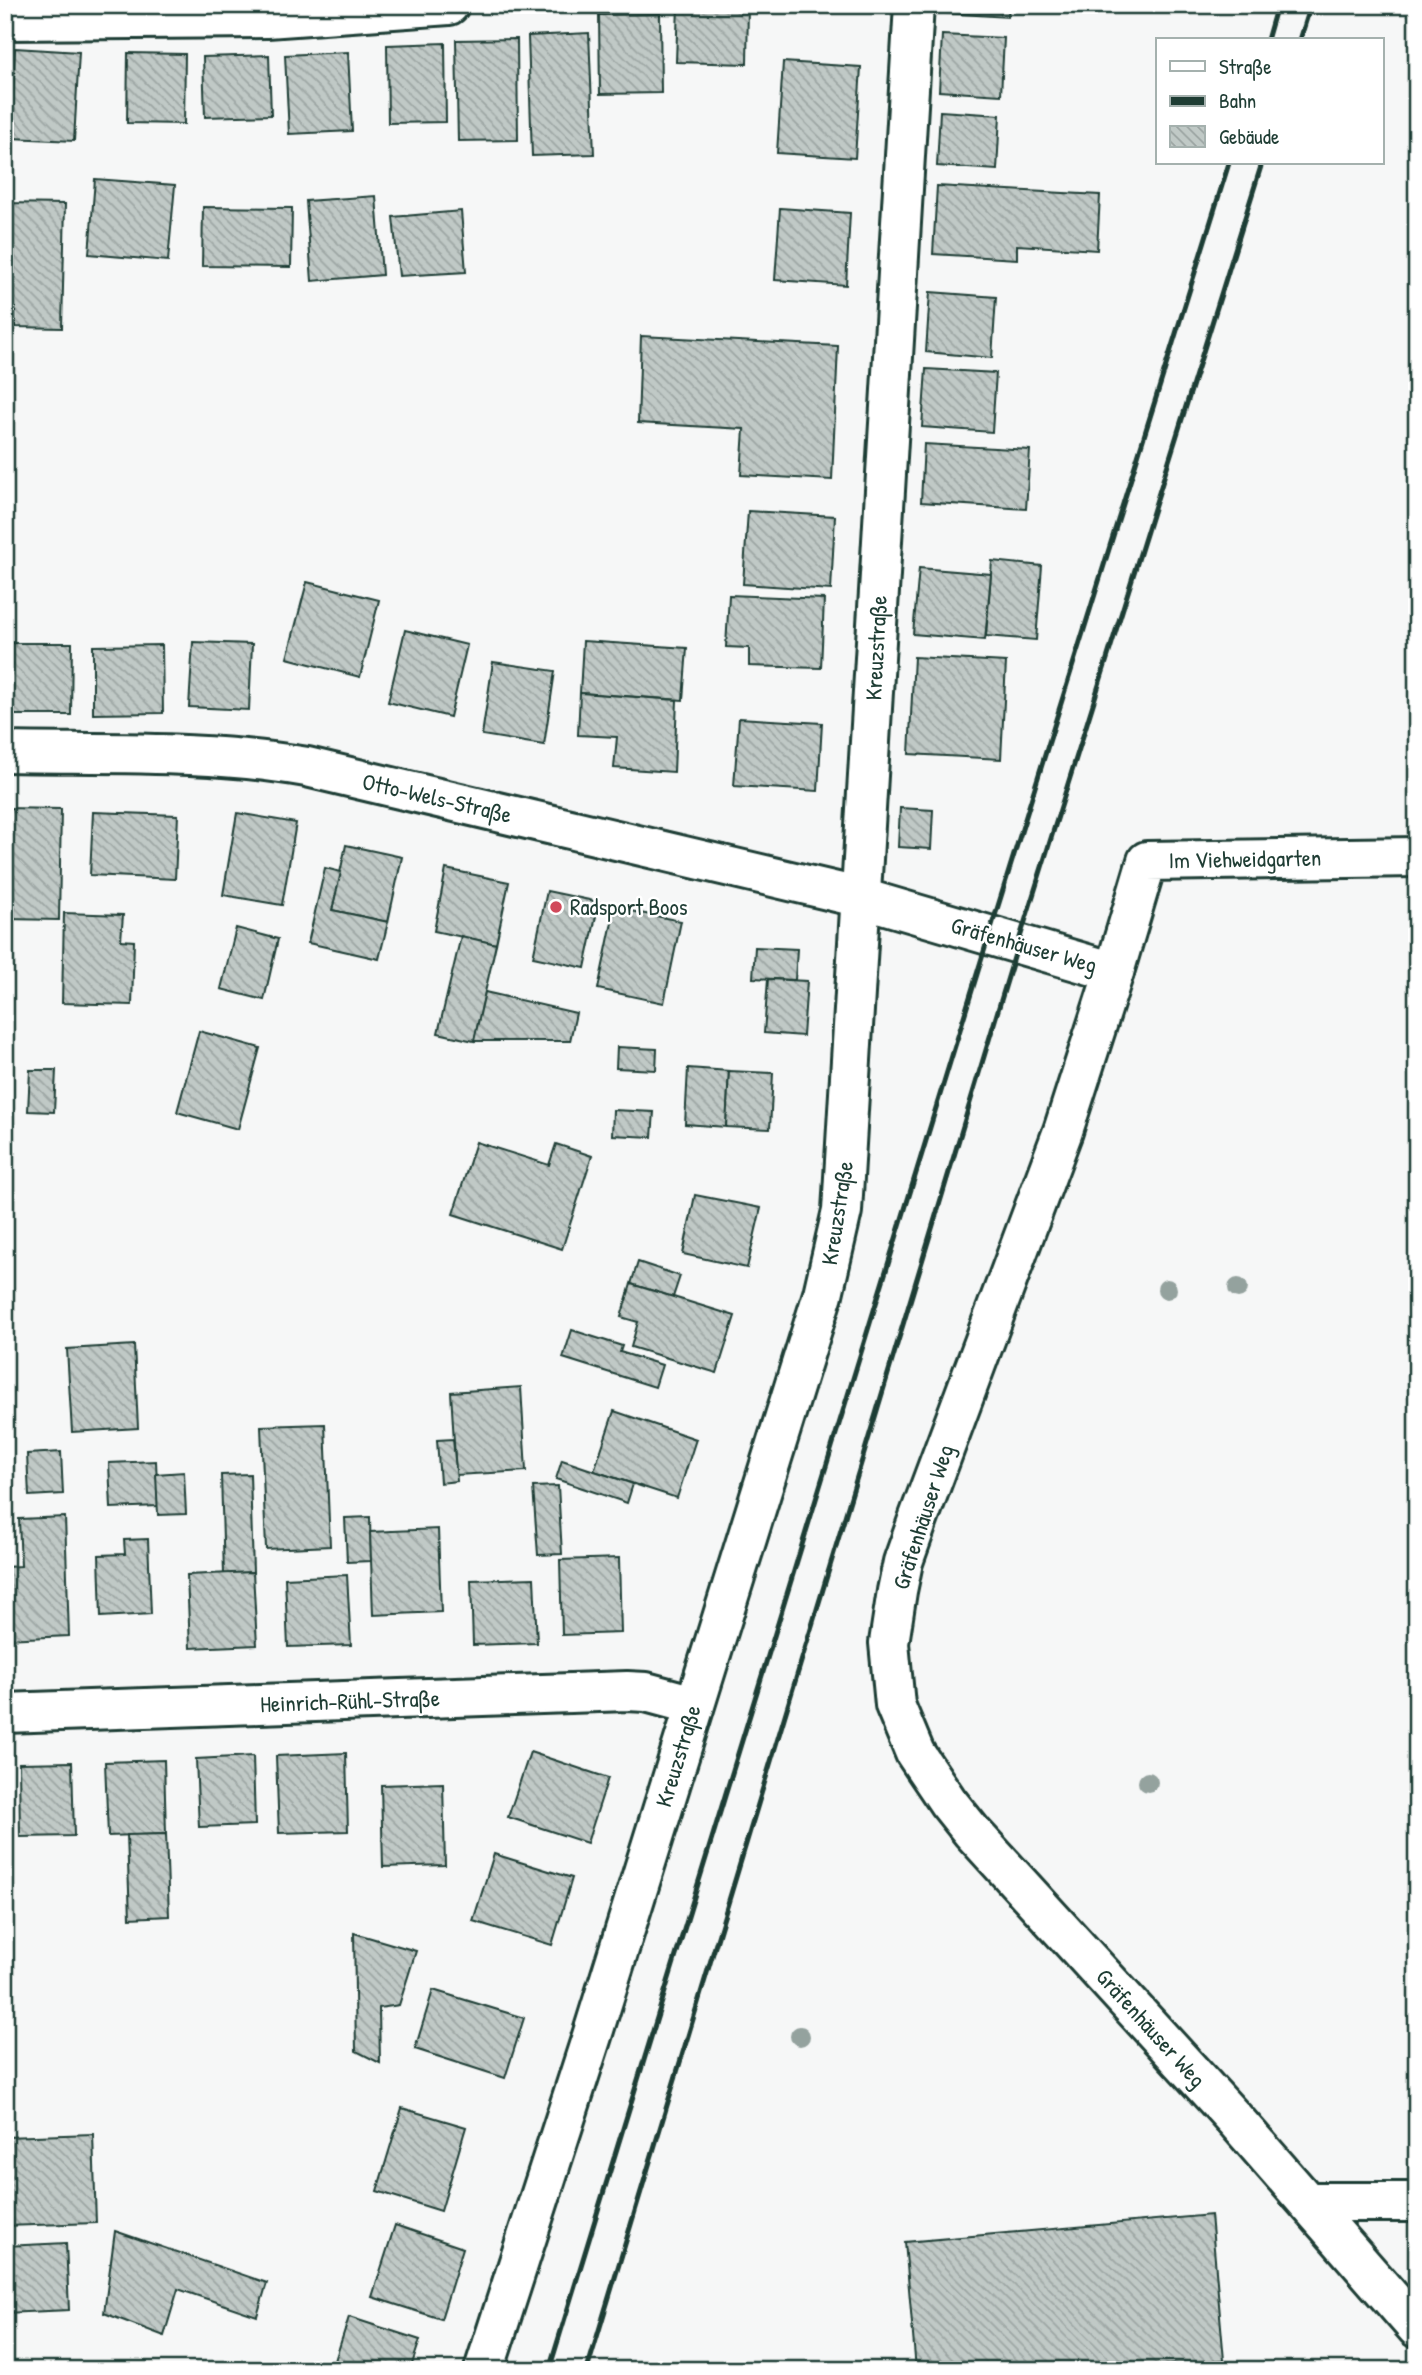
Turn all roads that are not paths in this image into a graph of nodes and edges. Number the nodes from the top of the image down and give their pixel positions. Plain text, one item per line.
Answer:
1 (449, 5) edge
2 (914, 5) edge
3 (5, 20) edge
4 (5, 752) edge
5 (1417, 857) edge
6 (862, 898) junction
7 (1115, 972) junction
8 (694, 1705) junction
9 (5, 1713) edge
10 (1308, 2202) junction
11 (1417, 2203) edge
12 (1417, 2328) edge
13 (484, 2370) edge

1 - 3 street
2 - 6 street, Kreuzstraße
4 - 6 street, Otto-Wels-Straße
5 - 7 street, Im Viehweidgarten
6 - 7 street, Gräfenhäuser Weg
6 - 8 street, Kreuzstraße
7 - 10 street, Gräfenhäuser Weg
8 - 9 street, Heinrich-Rühl-Straße
8 - 13 street, Kreuzstraße
10 - 11 street
10 - 12 street, Gräfenhäuser Weg

